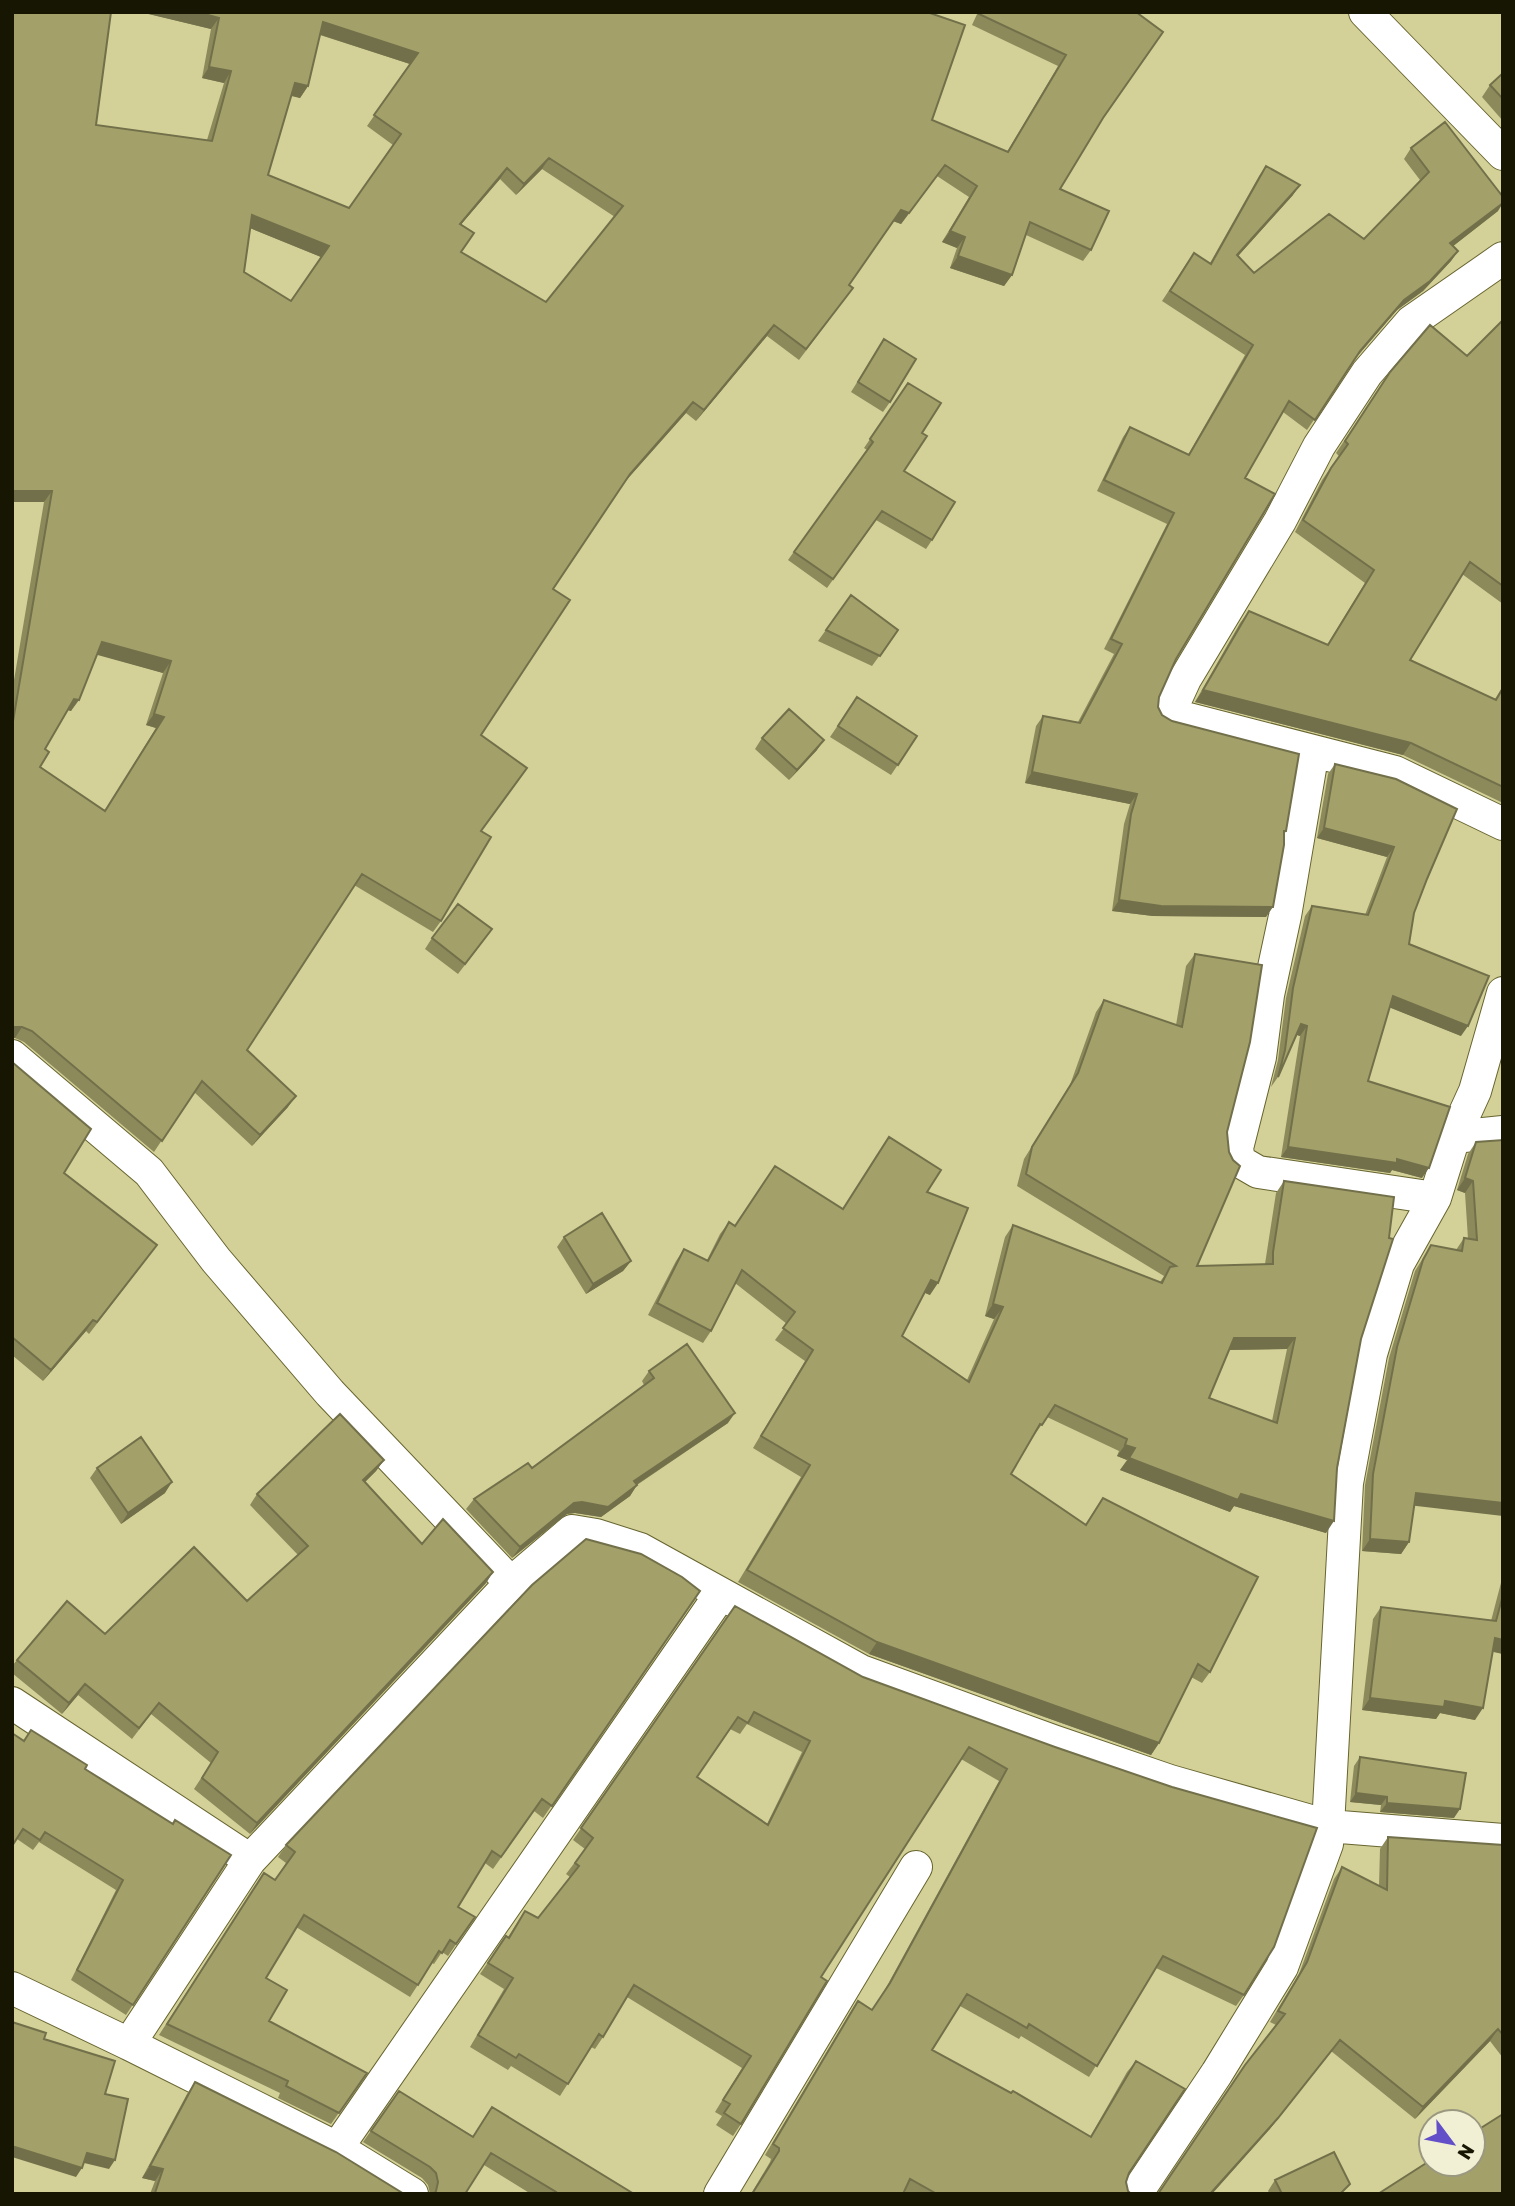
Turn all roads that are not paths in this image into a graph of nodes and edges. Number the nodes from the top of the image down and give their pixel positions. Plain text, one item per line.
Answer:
1 (1365, 12) edge
2 (1503, 154) edge
3 (1503, 258) edge
4 (1312, 751) junction
5 (1503, 824) edge
6 (1503, 993) edge
7 (12, 1056) edge
8 (1503, 1132) edge
9 (1454, 1137) junction
10 (1435, 1198) junction
11 (510, 1583) junction
12 (720, 1595) junction
13 (12, 1703) edge
14 (1328, 1826) junction
15 (1503, 1840) edge
16 (250, 1860) junction
17 (916, 1867) dead end
18 (12, 1988) edge
19 (129, 2044) junction
20 (337, 2148) junction
21 (412, 2194) edge
22 (720, 2194) edge
23 (1136, 2194) edge

1 - 2 street
3 - 4 street
4 - 5 street
4 - 10 street
6 - 9 street
7 - 11 street
8 - 9 street
9 - 10 street
10 - 14 street
11 - 12 street
11 - 16 street
12 - 14 street
12 - 20 street
13 - 16 street
14 - 15 street
14 - 23 street
16 - 19 street
17 - 22 street
18 - 19 street
19 - 20 street
20 - 21 street

